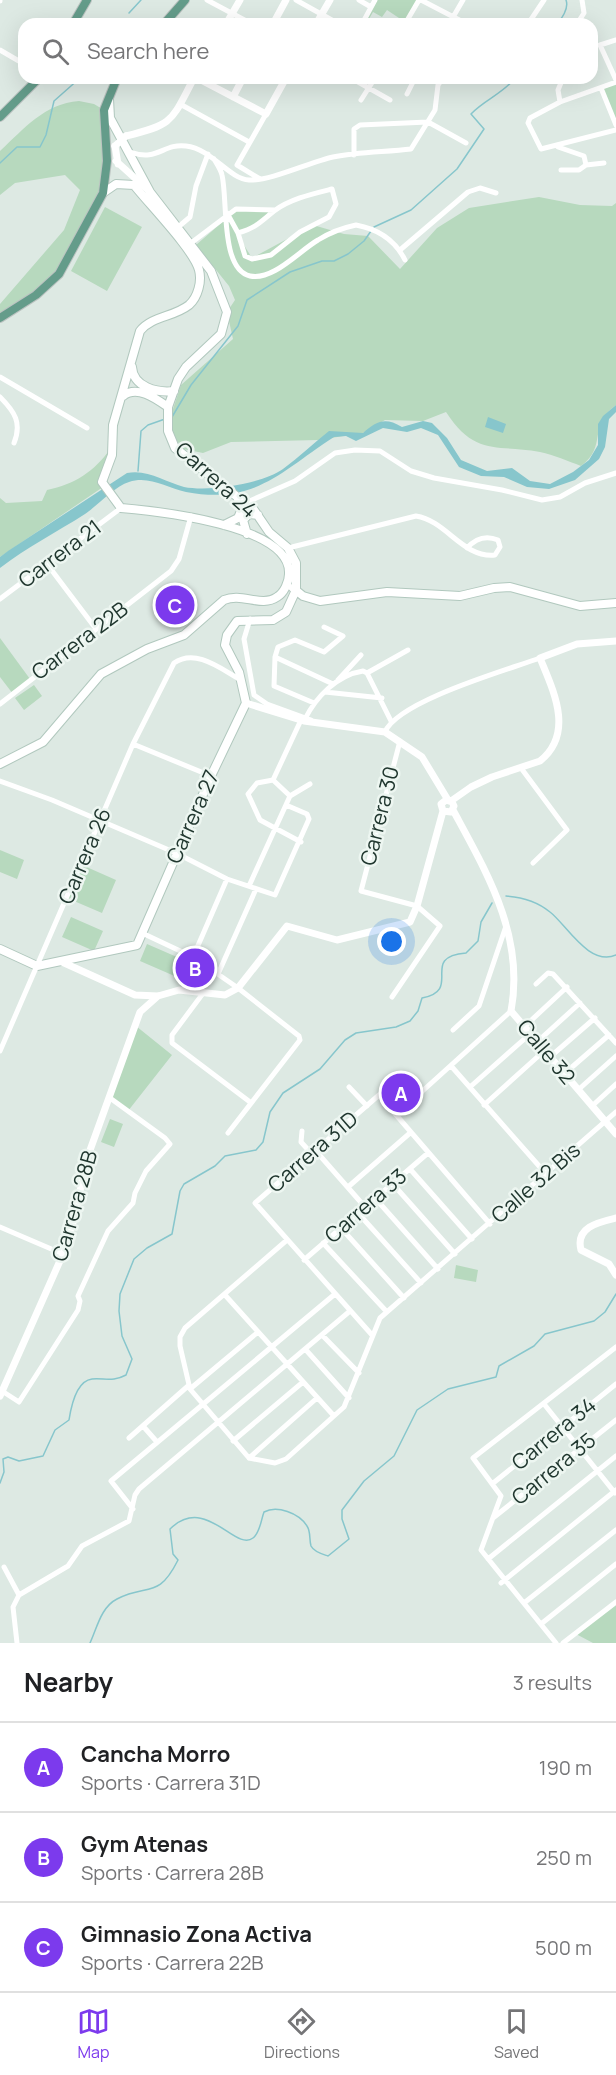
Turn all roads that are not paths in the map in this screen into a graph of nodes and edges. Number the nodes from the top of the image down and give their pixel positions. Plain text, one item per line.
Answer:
1 (87, 0) edge
2 (185, 0) edge
3 (207, 0) edge
4 (240, 0) edge
5 (286, 0) edge
6 (296, 0) edge
7 (330, 0) edge
8 (359, 0) edge
9 (375, 0) edge
10 (420, 0) edge
11 (463, 0) edge
12 (544, 0) edge
13 (582, 0) edge
14 (371, 8) junction
15 (232, 13) junction
16 (322, 14) junction
17 (453, 17) joint
18 (76, 18) edge
19 (169, 18) edge
20 (229, 18) edge
21 (241, 18) edge
22 (276, 18) edge
23 (320, 18) edge
24 (329, 18) edge
25 (365, 18) edge
26 (409, 18) edge
27 (532, 18) edge
28 (581, 18) edge
29 (616, 40) edge
30 (1, 52) edge
31 (18, 61) edge
32 (616, 81) edge
33 (33, 84) edge
34 (114, 84) edge
35 (192, 84) edge
36 (207, 84) edge
37 (240, 84) edge
38 (283, 84) edge
39 (362, 84) edge
40 (371, 84) edge
41 (412, 84) edge
42 (439, 84) edge
43 (560, 84) edge
44 (369, 88) junction
45 (601, 88) junction
46 (109, 93) junction
47 (407, 94) dead end
48 (232, 97) junction
49 (361, 100) dead end
50 (390, 100) dead end
51 (560, 102) junction
52 (180, 104) junction
53 (11, 106) junction
54 (0, 107) edge
55 (266, 114) junction
56 (0, 117) edge
57 (428, 122) junction
58 (616, 125) edge
59 (616, 130) edge
60 (249, 142) junction
61 (466, 143) dead end
62 (556, 146) junction
63 (130, 152) junction
64 (354, 155) junction
65 (211, 156) junction
66 (116, 161) junction
67 (604, 164) dead end
68 (586, 165) junction
69 (561, 170) dead end
70 (260, 179) junction
71 (134, 184) junction
72 (150, 192) junction
73 (103, 193) junction
74 (496, 193) dead end
75 (275, 210) junction
76 (227, 213) junction
77 (163, 222) junction
78 (177, 228) junction
79 (238, 233) junction
80 (187, 246) junction
81 (400, 250) junction
82 (405, 260) dead end
83 (0, 318) edge
84 (132, 364) junction
85 (0, 377) edge
86 (174, 391) junction
87 (123, 396) junction
88 (0, 397) edge
89 (168, 407) junction
90 (87, 428) dead end
91 (14, 443) dead end
92 (616, 472) edge
93 (237, 498) junction
94 (245, 503) junction
95 (121, 508) junction
96 (258, 515) junction
97 (191, 516) junction
98 (223, 525) junction
99 (247, 534) junction
100 (467, 548) junction
101 (288, 549) junction
102 (47, 564) junction
103 (289, 579) junction
104 (296, 590) junction
105 (0, 599) edge
106 (616, 603) edge
107 (250, 619) junction
108 (324, 627) dead end
109 (96, 629) junction
110 (616, 641) edge
111 (408, 650) dead end
112 (361, 655) dead end
113 (275, 657) junction
114 (540, 658) junction
115 (367, 673) junction
116 (241, 680) junction
117 (335, 683) junction
118 (325, 692) junction
119 (382, 698) junction
120 (246, 703) junction
121 (314, 703) junction
122 (0, 704) edge
123 (303, 720) junction
124 (392, 721) junction
125 (385, 732) junction
126 (400, 741) junction
127 (133, 744) junction
128 (0, 764) edge
129 (521, 768) junction
130 (211, 776) junction
131 (273, 780) junction
132 (0, 782) edge
133 (310, 784) dead end
134 (290, 796) junction
135 (285, 805) junction
136 (449, 805) junction
137 (100, 821) junction
138 (276, 827) junction
139 (301, 842) junction
140 (176, 853) junction
141 (533, 863) dead end
142 (227, 879) junction
143 (249, 886) junction
144 (256, 889) junction
145 (417, 906) junction
146 (507, 922) junction
147 (142, 933) junction
148 (0, 949) edge
149 (193, 957) junction
150 (62, 962) junction
151 (37, 966) junction
152 (218, 974) junction
153 (536, 984) dead end
154 (567, 987) junction
155 (238, 988) junction
156 (204, 992) junction
157 (135, 996) junction
158 (158, 996) junction
159 (392, 997) dead end
160 (580, 1004) junction
161 (511, 1011) junction
162 (140, 1012) junction
163 (595, 1018) junction
164 (524, 1027) junction
165 (453, 1030) dead end
166 (530, 1034) junction
167 (609, 1035) junction
168 (537, 1042) junction
169 (616, 1043) edge
170 (0, 1051) edge
171 (547, 1054) junction
172 (616, 1056) edge
173 (452, 1067) junction
174 (564, 1074) junction
175 (616, 1084) edge
176 (350, 1087) dead end
177 (470, 1087) junction
178 (578, 1090) junction
179 (111, 1098) junction
180 (250, 1102) junction
181 (484, 1105) junction
182 (367, 1106) junction
183 (592, 1106) junction
184 (616, 1112) edge
185 (396, 1114) junction
186 (605, 1122) junction
187 (302, 1131) dead end
188 (228, 1133) dead end
189 (410, 1133) junction
190 (616, 1134) edge
191 (313, 1152) junction
192 (428, 1153) junction
193 (410, 1169) junction
194 (547, 1175) junction
195 (392, 1183) junction
196 (348, 1187) junction
197 (375, 1198) junction
198 (365, 1207) junction
199 (358, 1213) junction
200 (616, 1218) edge
201 (490, 1224) junction
202 (0, 1227) edge
203 (341, 1228) junction
204 (472, 1239) junction
205 (287, 1240) junction
206 (323, 1243) junction
207 (63, 1254) junction
208 (455, 1254) junction
209 (304, 1260) junction
210 (438, 1269) junction
211 (616, 1275) edge
212 (421, 1283) junction
213 (335, 1294) junction
214 (225, 1295) junction
215 (404, 1298) junction
216 (350, 1311) junction
217 (387, 1312) junction
218 (258, 1332) junction
219 (322, 1335) junction
220 (372, 1335) junction
221 (273, 1348) junction
222 (306, 1350) junction
223 (615, 1350) edge
224 (288, 1365) junction
225 (359, 1373) junction
226 (303, 1382) junction
227 (616, 1384) edge
228 (189, 1388) junction
229 (1, 1393) edge
230 (317, 1398) junction
231 (349, 1398) junction
232 (544, 1404) junction
233 (202, 1406) junction
234 (334, 1416) junction
235 (616, 1420) edge
236 (219, 1424) junction
237 (142, 1426) junction
238 (562, 1427) junction
239 (129, 1438) dead end
240 (158, 1442) junction
241 (233, 1442) junction
242 (580, 1449) junction
243 (616, 1456) edge
244 (249, 1458) junction
245 (597, 1471) junction
246 (492, 1484) junction
247 (615, 1492) edge
248 (133, 1509) junction
249 (493, 1518) junction
250 (616, 1530) edge
251 (488, 1559) junction
252 (616, 1564) edge
253 (4, 1568) dead end
254 (503, 1581) junction
255 (19, 1594) junction
256 (616, 1602) edge
257 (524, 1603) junction
258 (541, 1624) junction
259 (17, 1643) edge
260 (556, 1643) edge
261 (563, 1643) edge

1 - 18 main road
2 - 19 main road
3 - 15 street
4 - 15 street
5 - 22 street
6 - 16 street
7 - 16 street
8 - 14 street
9 - 14 street
10 - 17 street
10 - 26 street
11 - 17 street
12 - 27 street
13 - 28 street
14 - 25 street
15 - 20 street
15 - 21 street
16 - 23 street
16 - 24 street
29 - 32 street
30 - 31 street
32 - 45 street
33 - 53 main road
34 - 46 main road
35 - 52 street
36 - 48 street
37 - 48 street
38 - 55 street
39 - 44 street
40 - 44 street
41 - 47 street
42 - 57 street
43 - 51 street
44 - 49 street
44 - 50 street
45 - 51 street
45 - 58 street
46 - 63 main road
46 - 73 main road
48 - 55 street
51 - 62 street
52 - 60 street
52 - 66 street, bridge
53 - 54 street
53 - 56 main road
55 - 60 street
57 - 61 street
57 - 64 street
57 - 64 street
59 - 62 street
60 - 70 street
62 - 68 street
63 - 65 street
63 - 72 main road
64 - 70 street
65 - 70 street
65 - 76 street
65 - 78 street
66 - 71 street
66 - 72 street
67 - 68 street
68 - 69 street
71 - 73 main road
71 - 77 main road
72 - 78 main road
73 - 83 main road
74 - 81 street
75 - 76 street
75 - 79 street
75 - 79 street
76 - 79 street
76 - 80 street
76 - 81 street
77 - 78 street
77 - 80 main road
78 - 80 main road
80 - 84 main road
80 - 86 main road
81 - 82 street
84 - 86 main road
84 - 87 main road
85 - 90 street
86 - 89 main road
87 - 89 main road
87 - 95 main road
88 - 91 street
89 - 93 main road, Carrera 24
92 - 94 street
93 - 94 main road, Carrera 24
93 - 98 main road
94 - 96 main road, Carrera 24
95 - 97 main road, Carrera 24
95 - 102 street, Carrera 21
96 - 99 main road
96 - 101 main road, Carrera 24
97 - 98 main road, Carrera 24
97 - 109 street, Carrera 22B
98 - 99 main road, Carrera 24
99 - 103 main road, Carrera 24
100 - 100 street
100 - 101 street
101 - 104 main road, Carrera 24
102 - 105 street, Carrera 21
102 - 109 street
103 - 104 main road, Carrera 24
103 - 128 main road
104 - 106 main road
104 - 107 main road
107 - 116 main road
107 - 123 street
108 - 113 street
109 - 122 street, Carrera 22B
110 - 114 street
111 - 115 street
112 - 117 street
113 - 117 street
113 - 121 street
114 - 124 street
114 - 129 street
115 - 117 street
115 - 119 street
116 - 120 main road
116 - 127 street, Carrera 26
117 - 118 street
118 - 119 street
118 - 121 street
119 - 124 street
120 - 123 street
120 - 130 main road, Carrera 27
121 - 123 street
123 - 125 street
123 - 131 street
124 - 125 street
125 - 126 street
126 - 136 street
126 - 145 street, Carrera 30
127 - 130 street
127 - 137 street, Carrera 26
129 - 136 street
129 - 141 street
130 - 140 main road, Carrera 27
131 - 134 street
131 - 138 street
132 - 137 street
133 - 134 street
134 - 135 street
135 - 138 street
135 - 139 street
136 - 145 street
136 - 146 street, Calle 32
137 - 140 street
137 - 151 street, Carrera 26
138 - 139 street
138 - 143 street
139 - 144 street
140 - 142 street
140 - 147 main road, Carrera 27
142 - 143 street
142 - 149 street
143 - 144 street
144 - 152 street
145 - 155 street
145 - 159 street
146 - 161 street, Calle 32
146 - 165 street
147 - 149 street
147 - 150 main road
148 - 151 main road
149 - 152 street
150 - 151 main road
150 - 157 street
151 - 170 street, Carrera 26
152 - 155 street
153 - 154 street
154 - 160 street
154 - 164 street
155 - 156 street
155 - 180 street
156 - 158 street
156 - 180 street
157 - 158 street
157 - 162 street
158 - 162 street, Carrera 28B
160 - 163 street
160 - 168 street
161 - 164 street, Calle 32
161 - 173 street
162 - 179 street, Carrera 28B
163 - 167 street
163 - 171 street
164 - 166 street, Calle 32
166 - 168 street, Calle 32
166 - 177 street
167 - 169 street
167 - 174 street
168 - 171 street, Calle 32
171 - 174 street, Calle 32
171 - 181 street
172 - 178 street
173 - 177 street
173 - 185 street
174 - 178 street, Calle 32
175 - 183 street
176 - 182 street
177 - 181 street
178 - 183 street, Calle 32
179 - 207 street, Carrera 28B
179 - 229 street
180 - 188 street
181 - 194 street
182 - 185 street, Carrera 31D
182 - 191 street, Carrera 31D
183 - 186 street, Calle 32
184 - 186 street, Calle 32 Bis
185 - 189 street
186 - 190 street, Calle 32
186 - 194 street, Calle 32 Bis
187 - 191 street
189 - 192 street
189 - 196 street
191 - 196 street
191 - 205 street, Carrera 31D
192 - 193 street, Carrera 33
192 - 201 street
193 - 195 street, Carrera 33
193 - 204 street
194 - 201 street, Calle 32 Bis
195 - 197 street, Carrera 33
195 - 208 street
196 - 198 street
197 - 198 street, Carrera 33
197 - 210 street
198 - 199 street, Carrera 33
199 - 203 street, Carrera 33
199 - 212 street
200 - 211 street
201 - 204 street, Calle 32 Bis
202 - 207 street
203 - 206 street, Carrera 33
203 - 215 street
204 - 208 street, Calle 32 Bis
205 - 209 street
205 - 214 street
206 - 209 street, Carrera 33
206 - 217 street
207 - 229 street, Carrera 28B
208 - 210 street, Calle 32 Bis
209 - 213 street
210 - 212 street, Calle 32 Bis
212 - 215 street, Calle 32 Bis
213 - 216 street
213 - 221 street
214 - 218 street
214 - 228 street
215 - 217 street, Calle 32 Bis
216 - 219 street
216 - 220 street
217 - 220 street, Calle 32 Bis
218 - 221 street
218 - 228 street
219 - 222 street
219 - 225 street
220 - 225 street, Calle 32 Bis
221 - 224 street
221 - 233 street
222 - 224 street
222 - 231 street
223 - 232 street
224 - 226 street
224 - 236 street
225 - 231 street, Calle 32 Bis
226 - 230 street
226 - 241 street
227 - 238 street, Carrera 34
228 - 233 street
228 - 237 street
230 - 234 street
230 - 244 street
231 - 234 street, Calle 32 Bis
232 - 238 street
232 - 246 street
233 - 236 street
233 - 240 street
234 - 244 street, Calle 32 Bis
235 - 242 street, Carrera 35
236 - 241 street
236 - 248 street
237 - 239 street
237 - 240 street
238 - 242 street
238 - 246 street, Carrera 34
240 - 248 street
241 - 244 street
242 - 245 street
242 - 249 street, Carrera 35
243 - 245 street
245 - 247 street
245 - 251 street
246 - 249 street
247 - 254 street
248 - 255 street
249 - 251 street
250 - 257 street
251 - 254 street
252 - 258 street
253 - 255 street
254 - 257 street
255 - 259 street
256 - 261 street
257 - 258 street
258 - 260 street

